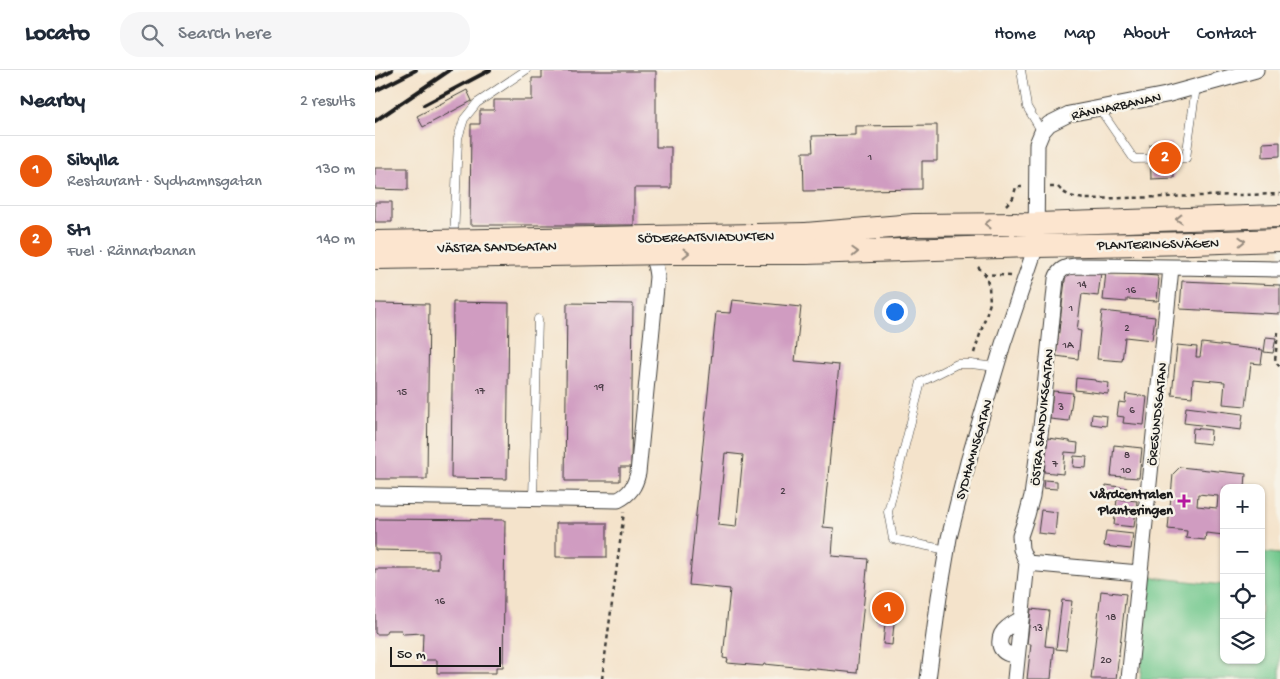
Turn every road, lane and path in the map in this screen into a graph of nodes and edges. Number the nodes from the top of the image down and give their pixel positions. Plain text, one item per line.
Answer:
1 (526, 70) edge
2 (1021, 70) edge
3 (1256, 70) edge
4 (1196, 87) junction
5 (1099, 108) junction
6 (1042, 132) junction
7 (1037, 187) junction
8 (1280, 194) edge
9 (1003, 207) dead end
10 (1280, 216) edge
11 (1036, 235) junction
12 (1280, 240) edge
13 (375, 242) edge
14 (806, 244) junction
15 (454, 248) junction
16 (375, 249) edge
17 (375, 258) edge
18 (1171, 268) junction
19 (1280, 269) edge
20 (1061, 270) joint
21 (985, 274) dead end
22 (538, 319) dead end
23 (1278, 332) dead end
24 (971, 364) junction
25 (996, 366) junction
26 (1280, 367) edge
27 (375, 496) edge
28 (626, 496) junction
29 (533, 498) junction
30 (947, 550) junction
31 (1027, 563) junction
32 (1139, 573) junction
33 (602, 679) edge
34 (928, 679) edge
35 (1015, 679) edge
36 (1129, 679) edge

1 - 15 lane
2 - 6 lane
3 - 4 street, RÄNNARBANAN
4 - 5 street, RÄNNARBANAN
4 - 5 lane
5 - 6 street, RÄNNARBANAN
6 - 7 street
7 - 8 path
7 - 9 path
7 - 11 street
10 -> 11 main road, PLANTERINGSVÄGEN
11 -> 12 main road, PLANTERINGSVÄGEN
11 - 14 main road, SÖDERGATSVIADUKTEN
11 - 25 street, SYDHAMNSGATAN
13 - 14 main road, SÖDERGATSVIADUKTEN, bridge
17 -> 14 main road, SÖDERGATSVIADUKTEN, bridge
15 - 16 street, VÄSTRA SANDGATAN
15 - 28 street, VÄSTRA SANDGATAN
18 - 19 street, PLANTERINGSVÄGEN
18 - 20 street, PLANTERINGSVÄGEN
18 - 32 street, ÖRESUNDSGATAN
20 - 31 street, ÖSTRA SANDVIKSGATAN
21 - 24 path
22 - 29 lane
23 - 26 path
24 - 25 lane
24 - 30 lane
25 - 30 street, SYDHAMNSGATAN
27 - 29 street
28 - 29 street
28 - 33 path
30 - 34 street, SYDHAMNSGATAN
31 - 32 street
31 - 35 street, ÖSTRA SANDVIKSGATAN
32 - 36 street, ÖRESUNDSGATAN

